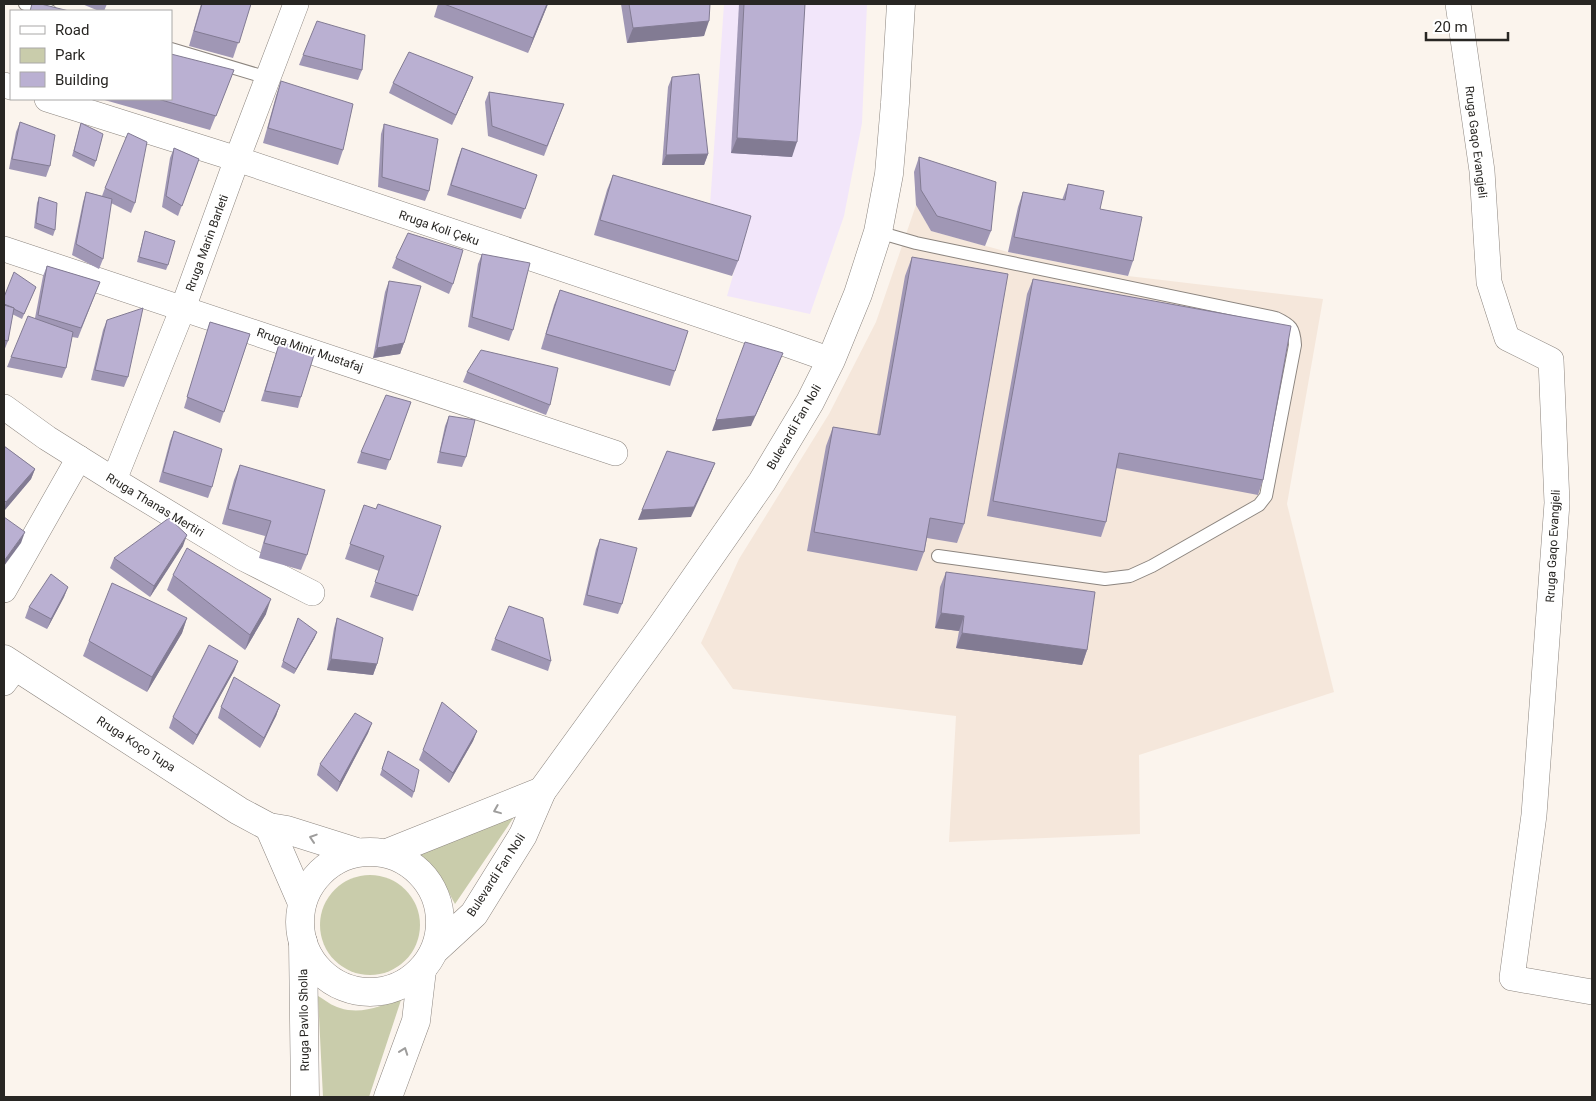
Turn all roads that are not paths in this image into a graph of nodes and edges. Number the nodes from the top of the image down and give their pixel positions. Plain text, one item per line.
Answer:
1 (26, 4) edge
2 (296, 4) edge
3 (901, 4) edge
4 (1458, 4) edge
5 (47, 10) edge
6 (172, 49) edge
7 (268, 78) junction
8 (50, 100) edge
9 (237, 160) junction
10 (878, 232) junction
11 (4, 249) edge
12 (184, 308) junction
13 (830, 360) junction
14 (4, 407) edge
15 (615, 453) dead end
16 (79, 458) junction
17 (114, 480) junction
18 (938, 556) dead end
19 (4, 590) edge
20 (312, 593) dead end
21 (8, 670) edge
22 (542, 791) junction
23 (269, 827) junction
24 (357, 852) junction
25 (387, 853) junction
26 (302, 903) junction
27 (303, 942) junction
28 (429, 959) junction
29 (1592, 992) edge
30 (305, 1097) edge
31 (388, 1097) edge

1 - 5 lane
2 - 7 street, Rruga Marin Barleti
3 - 10 main road, Bulevardi Fan Noli
4 - 29 street, Rruga Gaqo Evangjeli
6 - 7 lane
7 - 9 street, Rruga Marin Barleti
8 - 9 street, Rruga Koli Çeku
9 - 12 street, Rruga Marin Barleti
9 - 13 street, Rruga Koli Çeku
10 - 13 main road, Bulevardi Fan Noli
10 - 18 lane
11 - 12 street, Rruga Minir Mustafaj
12 - 15 street, Rruga Minir Mustafaj
12 - 17 street, Rruga Marin Barleti
13 - 22 main road, Bulevardi Fan Noli
14 - 16 street, Rruga Thanas Mertiri
16 - 17 street, Rruga Thanas Mertiri
16 - 19 street
17 - 20 street, Rruga Thanas Mertiri
21 - 23 main road, Rruga Koço Tupa
22 -> 25 main road
22 - 28 main road, Bulevardi Fan Noli
24 -> 23 main road, Rruga Koço Tupa
23 - 26 main road
24 - 25 main road
24 - 26 main road
25 - 28 main road
26 - 27 main road
27 - 28 main road
27 - 30 main road, Rruga Pavllo Sholla
31 -> 28 main road

